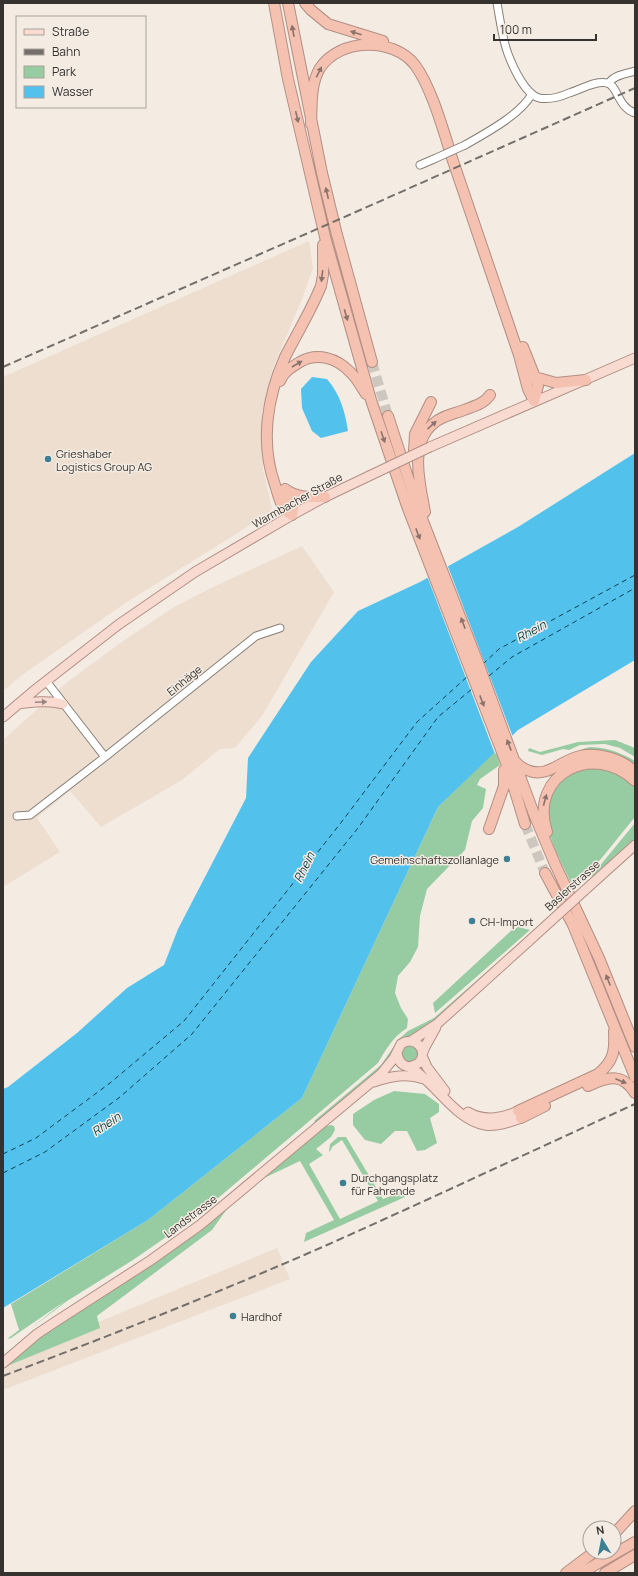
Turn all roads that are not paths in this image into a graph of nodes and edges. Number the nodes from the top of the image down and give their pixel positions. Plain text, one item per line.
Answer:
1 (274, 3) edge
2 (288, 3) edge
3 (305, 3) edge
4 (497, 3) edge
5 (635, 71) edge
6 (609, 83) junction
7 (532, 94) junction
8 (635, 113) edge
9 (311, 124) junction
10 (420, 165) dead end
11 (325, 237) junction
12 (635, 358) edge
13 (372, 362) tunnel mouth
14 (535, 377) junction
15 (586, 380) junction
16 (490, 395) dead end
17 (371, 400) junction
18 (534, 401) junction
19 (431, 402) dead end
20 (388, 416) tunnel mouth
21 (406, 454) dead end
22 (410, 481) junction
23 (285, 489) junction
24 (325, 497) junction
25 (419, 511) junction
26 (292, 515) junction
27 (429, 537) junction
28 (433, 559) junction
29 (280, 628) dead end
30 (472, 662) junction
31 (46, 681) junction
32 (18, 704) junction
33 (63, 704) junction
34 (3, 717) edge
35 (105, 757) junction
36 (508, 764) junction
37 (635, 772) edge
38 (635, 781) edge
39 (17, 816) dead end
40 (525, 824) tunnel mouth
41 (489, 829) dead end
42 (635, 845) edge
43 (545, 873) tunnel mouth
44 (568, 890) junction
45 (614, 1027) junction
46 (427, 1034) junction
47 (411, 1041) junction
48 (635, 1047) edge
49 (397, 1053) junction
50 (423, 1055) junction
51 (407, 1066) junction
52 (381, 1074) junction
53 (635, 1077) edge
54 (427, 1080) junction
55 (367, 1085) junction
56 (635, 1093) edge
57 (520, 1114) junction
58 (3, 1363) edge
59 (635, 1511) edge
60 (622, 1525) edge
61 (635, 1542) edge
62 (635, 1555) edge
63 (583, 1560) edge
64 (566, 1573) edge
65 (582, 1573) edge
66 (605, 1573) edge

1 -> 11 highway
9 -> 2 highway
14 -> 3 highway
4 - 7 street
5 - 6 street
6 - 7 street
6 - 8 street
7 - 10 street, bridge
13 -> 9 highway
9 -> 18 highway
11 -> 17 highway
11 -> 26 highway
12 - 15 main road, Warmbacher Straße
14 - 15 highway
14 - 18 highway
15 - 18 main road, Warmbacher Straße
27 -> 16 highway
23 -> 17 highway
17 -> 28 highway
18 - 24 main road, Warmbacher Straße, bridge
19 - 25 highway
20 - 22 highway
21 - 22 highway
22 - 25 highway
23 - 24 highway
23 - 26 highway
24 - 26 main road, Warmbacher Straße
25 - 27 highway
26 - 31 main road, Warmbacher Straße
27 - 28 highway
28 - 30 highway
29 - 35 street, Einhäge
36 -> 30 highway
30 -> 36 highway
31 - 32 main road, Warmbacher Straße
31 - 33 street
32 -> 33 main road
32 - 34 main road, Warmbacher Straße
33 - 35 street
35 - 39 street, Einhäge
36 - 37 highway
36 - 40 highway
36 - 41 highway
36 - 44 highway
44 -> 38 highway
42 - 46 main road, Baslerstrasse, bridge
43 - 45 highway
48 -> 44 highway
45 - 53 highway
45 - 57 highway
46 - 47 main road, Baslerstrasse
46 - 50 main road
47 - 49 main road
47 - 50 main road
49 - 51 main road
49 - 52 main road, Landstrasse
50 - 51 main road
50 - 57 main road
51 - 52 main road, Landstrasse
51 - 54 main road
52 - 55 main road, Landstrasse
54 - 55 main road
54 - 57 main road
55 - 58 main road, Landstrasse
57 -> 56 highway
59 - 60 highway
61 - 65 highway
62 - 66 highway
63 - 64 highway

